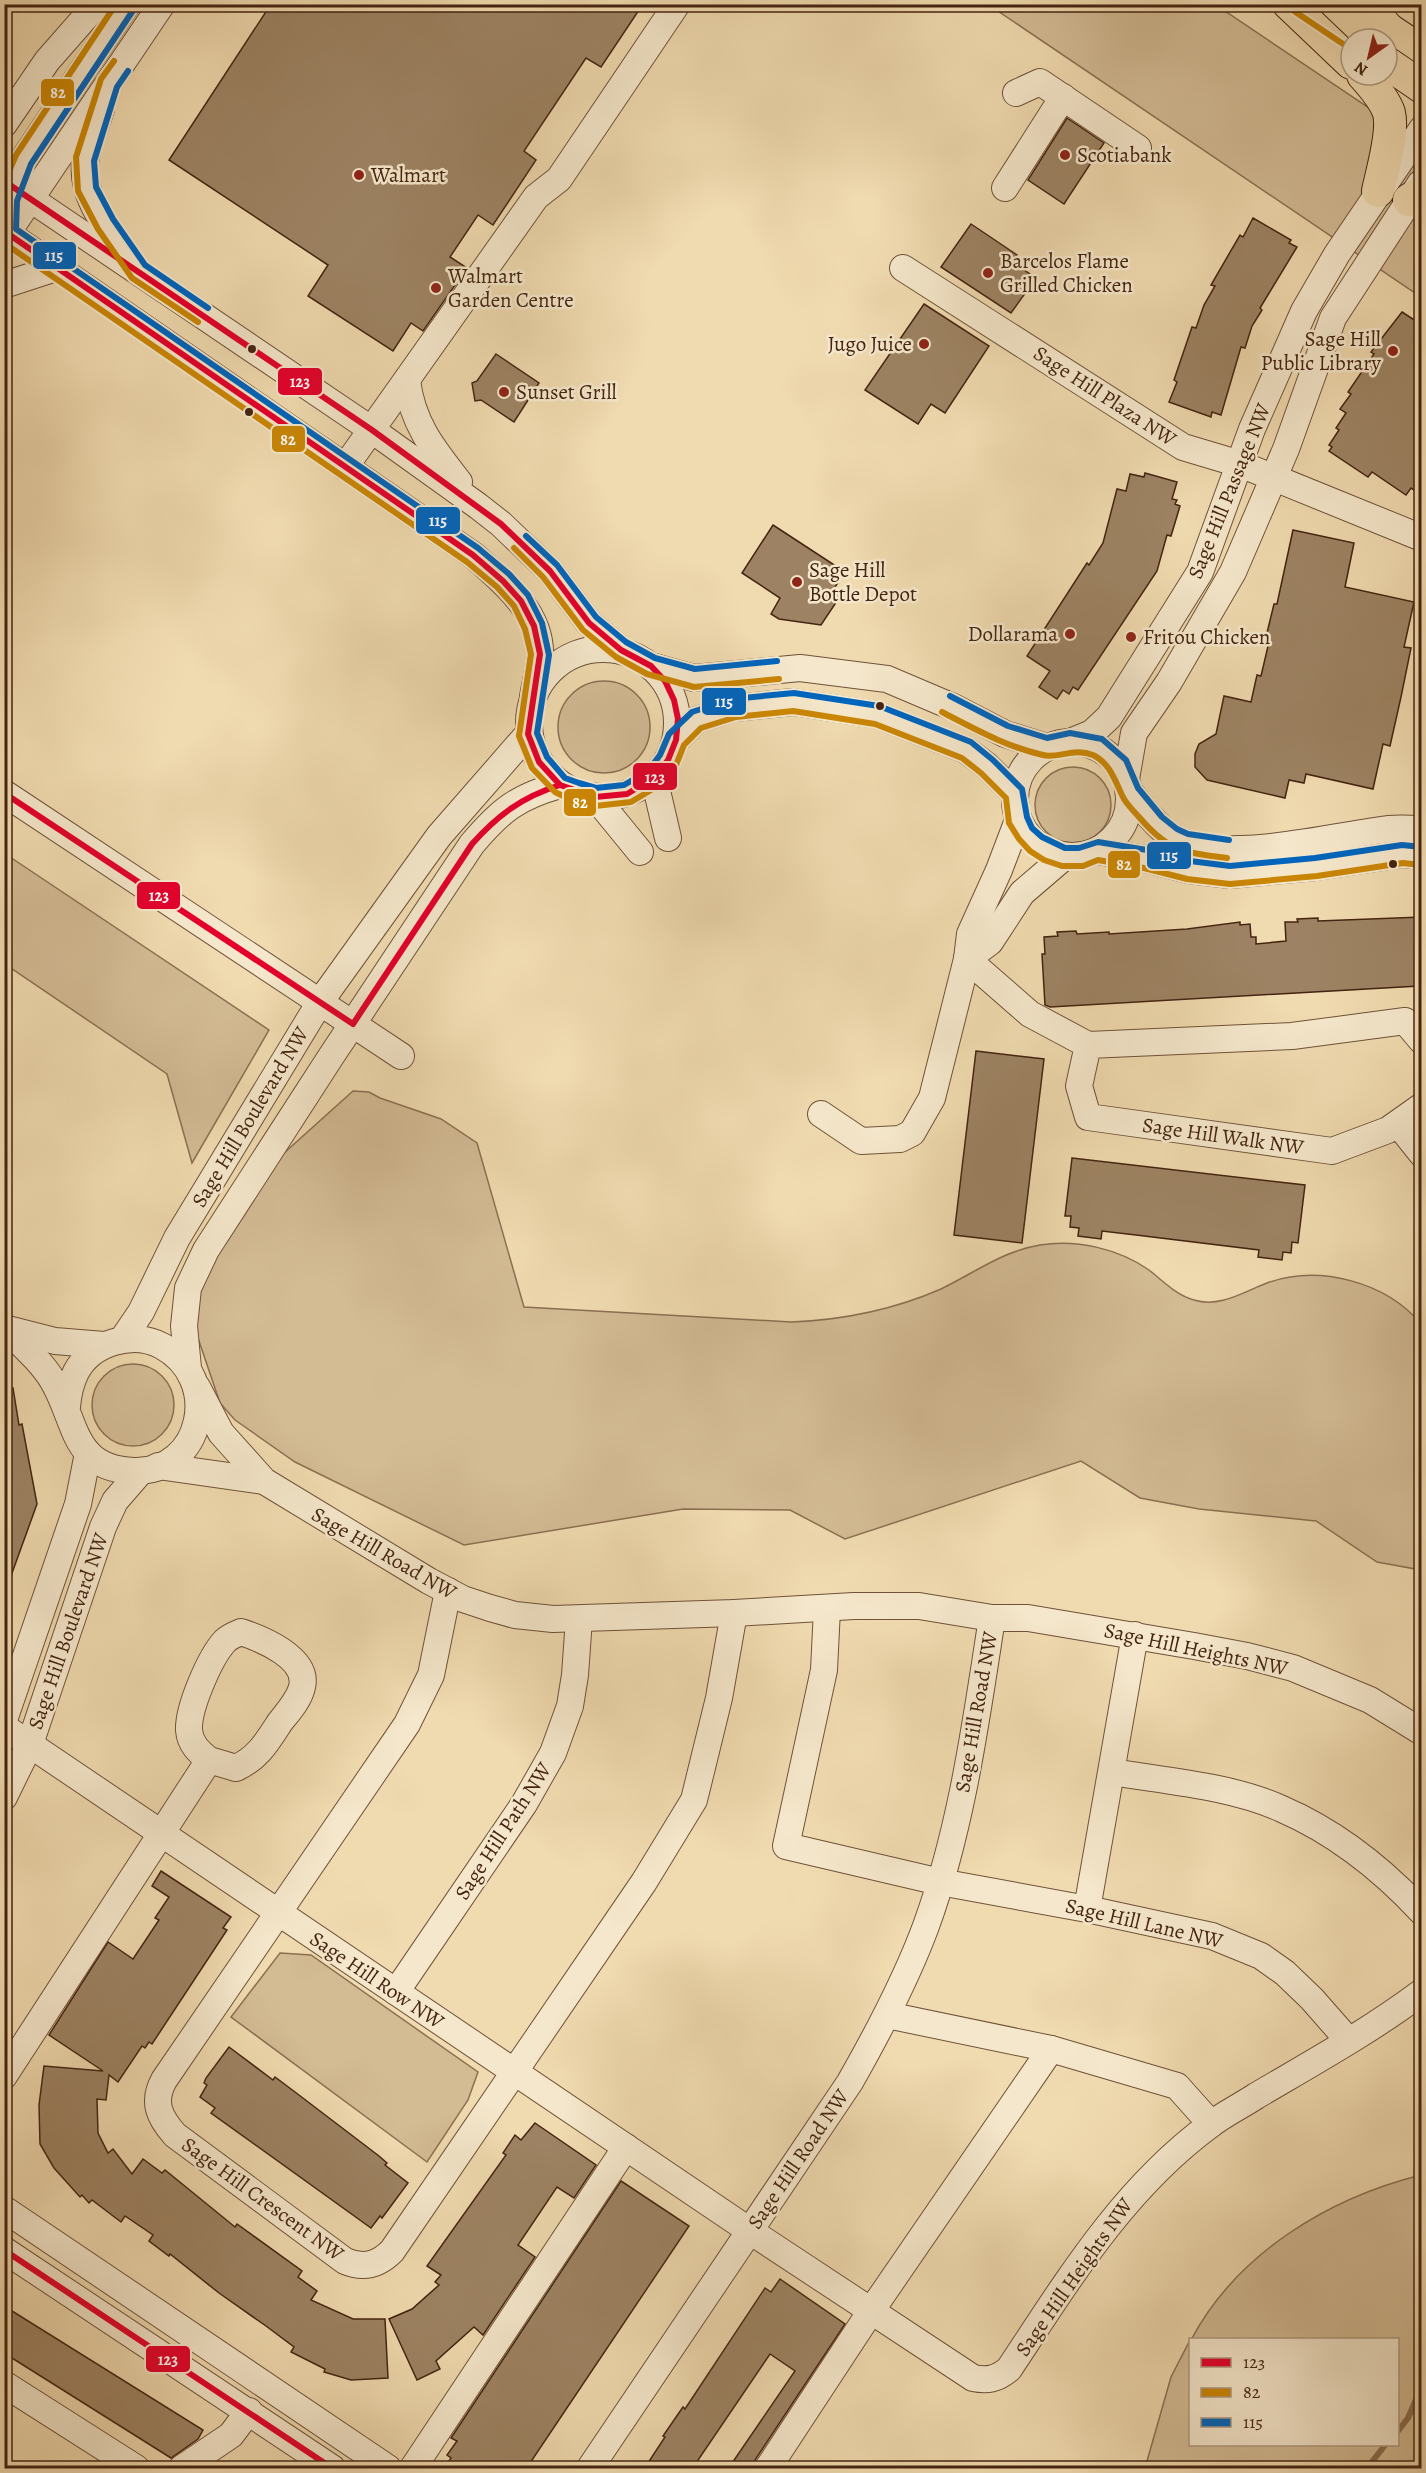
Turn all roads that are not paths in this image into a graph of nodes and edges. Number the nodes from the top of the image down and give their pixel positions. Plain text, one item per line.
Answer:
1 (97, 4) edge
2 (127, 4) edge
3 (162, 4) edge
4 (677, 4) edge
5 (1289, 4) edge
6 (1299, 4) edge
7 (1410, 4) edge
8 (1422, 12) edge
9 (1339, 31) edge
10 (1339, 52) edge
11 (47, 61) junction
12 (1399, 71) edge
13 (109, 83) junction
14 (1374, 87) edge
15 (1422, 87) edge
16 (1016, 93) dead end
17 (4, 94) edge
18 (1063, 98) junction
19 (4, 124) edge
20 (1422, 129) edge
21 (1138, 148) dead end
22 (16, 188) edge
23 (1005, 188) dead end
24 (1417, 191) edge
25 (1378, 192) junction
26 (6, 234) edge
27 (56, 268) junction
28 (903, 268) dead end
29 (139, 272) junction
30 (4, 285) edge
31 (407, 380) junction
32 (372, 430) junction
33 (1240, 464) junction
34 (345, 467) junction
35 (1274, 478) junction
36 (478, 506) junction
37 (1422, 538) edge
38 (621, 650) junction
39 (651, 666) junction
40 (533, 697) junction
41 (528, 734) junction
42 (676, 740) junction
43 (1059, 744) junction
44 (654, 778) junction
45 (560, 785) junction
46 (1128, 785) junction
47 (4, 793) edge
48 (1015, 794) junction
49 (596, 797) junction
50 (1018, 820) junction
51 (1422, 829) edge
52 (668, 838) dead end
53 (640, 852) dead end
54 (1097, 852) junction
55 (1422, 856) edge
56 (1064, 857) junction
57 (967, 959) junction
58 (320, 1002) junction
59 (353, 1024) junction
60 (1422, 1041) edge
61 (1088, 1045) junction
62 (401, 1056) dead end
63 (1422, 1106) edge
64 (821, 1114) dead end
65 (1398, 1124) junction
66 (1422, 1154) edge
67 (5, 1328) edge
68 (113, 1342) junction
69 (193, 1377) junction
70 (67, 1407) junction
71 (88, 1453) junction
72 (149, 1469) junction
73 (264, 1481) junction
74 (448, 1591) junction
75 (827, 1609) junction
76 (734, 1613) junction
77 (992, 1618) junction
78 (579, 1619) junction
79 (1135, 1635) junction
80 (4, 1720) edge
81 (4, 1727) edge
82 (1422, 1732) edge
83 (30, 1744) junction
84 (209, 1760) junction
85 (1112, 1772) junction
86 (4, 1797) edge
87 (162, 1834) junction
88 (940, 1882) junction
89 (1087, 1909) junction
90 (1422, 1912) edge
91 (279, 1914) junction
92 (396, 1992) junction
93 (1422, 1992) edge
94 (887, 2015) junction
95 (1348, 2040) junction
96 (1051, 2049) junction
97 (514, 2072) junction
98 (4, 2076) edge
99 (1211, 2124) junction
100 (626, 2147) junction
101 (4, 2209) edge
102 (750, 2231) junction
103 (4, 2250) edge
104 (871, 2311) junction
105 (4, 2384) edge
106 (249, 2412) junction
107 (136, 2469) edge
108 (182, 2469) edge
109 (332, 2469) edge
110 (388, 2469) edge
111 (413, 2469) edge
112 (590, 2469) edge
113 (768, 2469) edge

1 - 11 street
2 - 22 street
3 - 13 street
4 - 31 street
5 - 10 main road
6 - 9 main road
7 - 8 main road
11 - 17 street
11 - 19 street
12 - 15 main road
13 - 22 street
13 - 29 street
14 - 25 main road
16 - 18 street
18 - 21 street
18 - 23 street
20 - 25 street, Sage Hill Passage NW
22 - 26 street
22 - 29 street
24 - 35 street, Sage Hill Passage NW
25 - 33 street, Sage Hill Passage NW
26 - 27 street
27 - 30 street
27 - 34 street
28 - 33 street, Sage Hill Plaza NW
29 - 32 street
31 - 32 street
31 - 36 street
32 - 34 street
32 - 36 street
33 - 35 street, Sage Hill Plaza NW
33 - 43 street, Sage Hill Passage NW
34 - 40 street
35 - 37 street, Sage Hill Plaza NW
35 - 46 street, Sage Hill Passage NW
36 - 38 street
38 - 39 street
38 - 40 street
39 - 42 street
39 - 43 street
40 - 41 street
41 - 45 street
41 - 58 street, Sage Hill Boulevard NW
42 - 44 street
42 - 48 street
43 - 46 street
43 - 48 street
44 - 49 street
44 - 52 street
45 - 49 street
45 - 59 street, Sage Hill Boulevard NW
46 - 51 street
46 - 54 street
47 - 58 street
48 - 50 street
49 - 53 street
50 - 56 street
50 - 57 street
54 - 55 street
54 - 56 street
56 - 57 street
57 - 61 street
57 - 64 street
58 - 59 street
58 - 68 street, Sage Hill Boulevard NW
59 - 62 street
59 - 69 street, Sage Hill Boulevard NW
60 - 61 street
61 - 65 street, Sage Hill Walk NW
63 - 65 street, Sage Hill Walk NW
65 - 66 street
67 - 68 street
67 - 70 street
68 - 69 street
68 - 70 street
69 - 72 street
69 - 73 street, Sage Hill Road NW
70 - 71 street
71 - 72 street
71 - 80 street, Sage Hill Boulevard NW
72 - 73 street, Sage Hill Road NW
72 - 83 street, Sage Hill Boulevard NW
73 - 74 street, Sage Hill Road NW
74 - 78 street, Sage Hill Road NW
74 - 91 street, Sage Hill Crescent NW
75 - 76 street, Sage Hill Road NW
75 - 77 street, Sage Hill Road NW
75 - 88 street, Sage Hill Lane NW
76 - 78 street, Sage Hill Road NW
76 - 97 street, Sage Hill Crescent NW
77 - 79 street, Sage Hill Heights NW
77 - 88 street, Sage Hill Road NW
78 - 92 street, Sage Hill Path NW
79 - 82 street, Sage Hill Heights NW
79 - 85 street
81 - 83 street, Sage Hill Row NW
83 - 86 street, Sage Hill Boulevard NW
83 - 87 street, Sage Hill Row NW
84 - 84 street
84 - 87 street
85 - 89 street
85 - 90 street
87 - 91 street, Sage Hill Row NW
87 - 98 street
88 - 89 street, Sage Hill Lane NW
88 - 94 street, Sage Hill Road NW
89 - 95 street, Sage Hill Lane NW
91 - 92 street, Sage Hill Row NW
91 - 97 street, Sage Hill Crescent NW
92 - 97 street, Sage Hill Row NW
93 - 95 street, Sage Hill Heights NW
94 - 96 street
94 - 102 street, Sage Hill Road NW
95 - 99 street, Sage Hill Heights NW
96 - 99 street
96 - 104 street
97 - 100 street, Sage Hill Row NW
99 - 104 street, Sage Hill Heights NW
100 - 102 street, Sage Hill Row NW
100 - 111 street
101 - 110 street
102 - 104 street, Sage Hill Heights NW
102 - 112 street, Sage Hill Road NW
103 - 106 street
104 - 113 street
105 - 107 street
106 - 108 street
106 - 109 street

